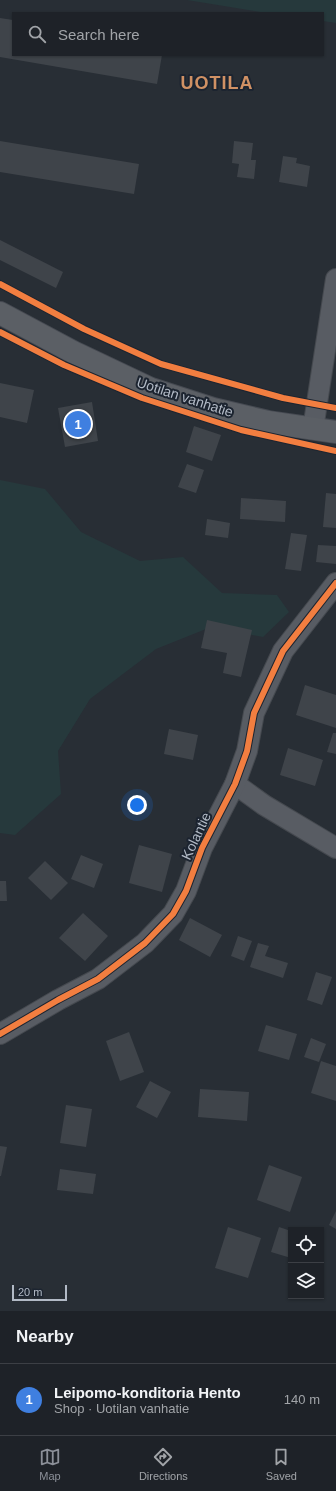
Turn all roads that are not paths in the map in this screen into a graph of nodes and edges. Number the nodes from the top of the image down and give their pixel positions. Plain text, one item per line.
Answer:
1 (336, 279) edge
2 (0, 313) edge
3 (313, 429) junction
4 (336, 432) edge
5 (336, 583) edge
6 (235, 784) junction
7 (336, 848) edge
8 (0, 1034) edge

1 - 3 street
2 - 3 main road, Uotilan vanhatie
3 - 4 main road, Uotilan vanhatie
5 - 6 street, Kolantie
6 - 7 street
6 - 8 street, Kolantie

